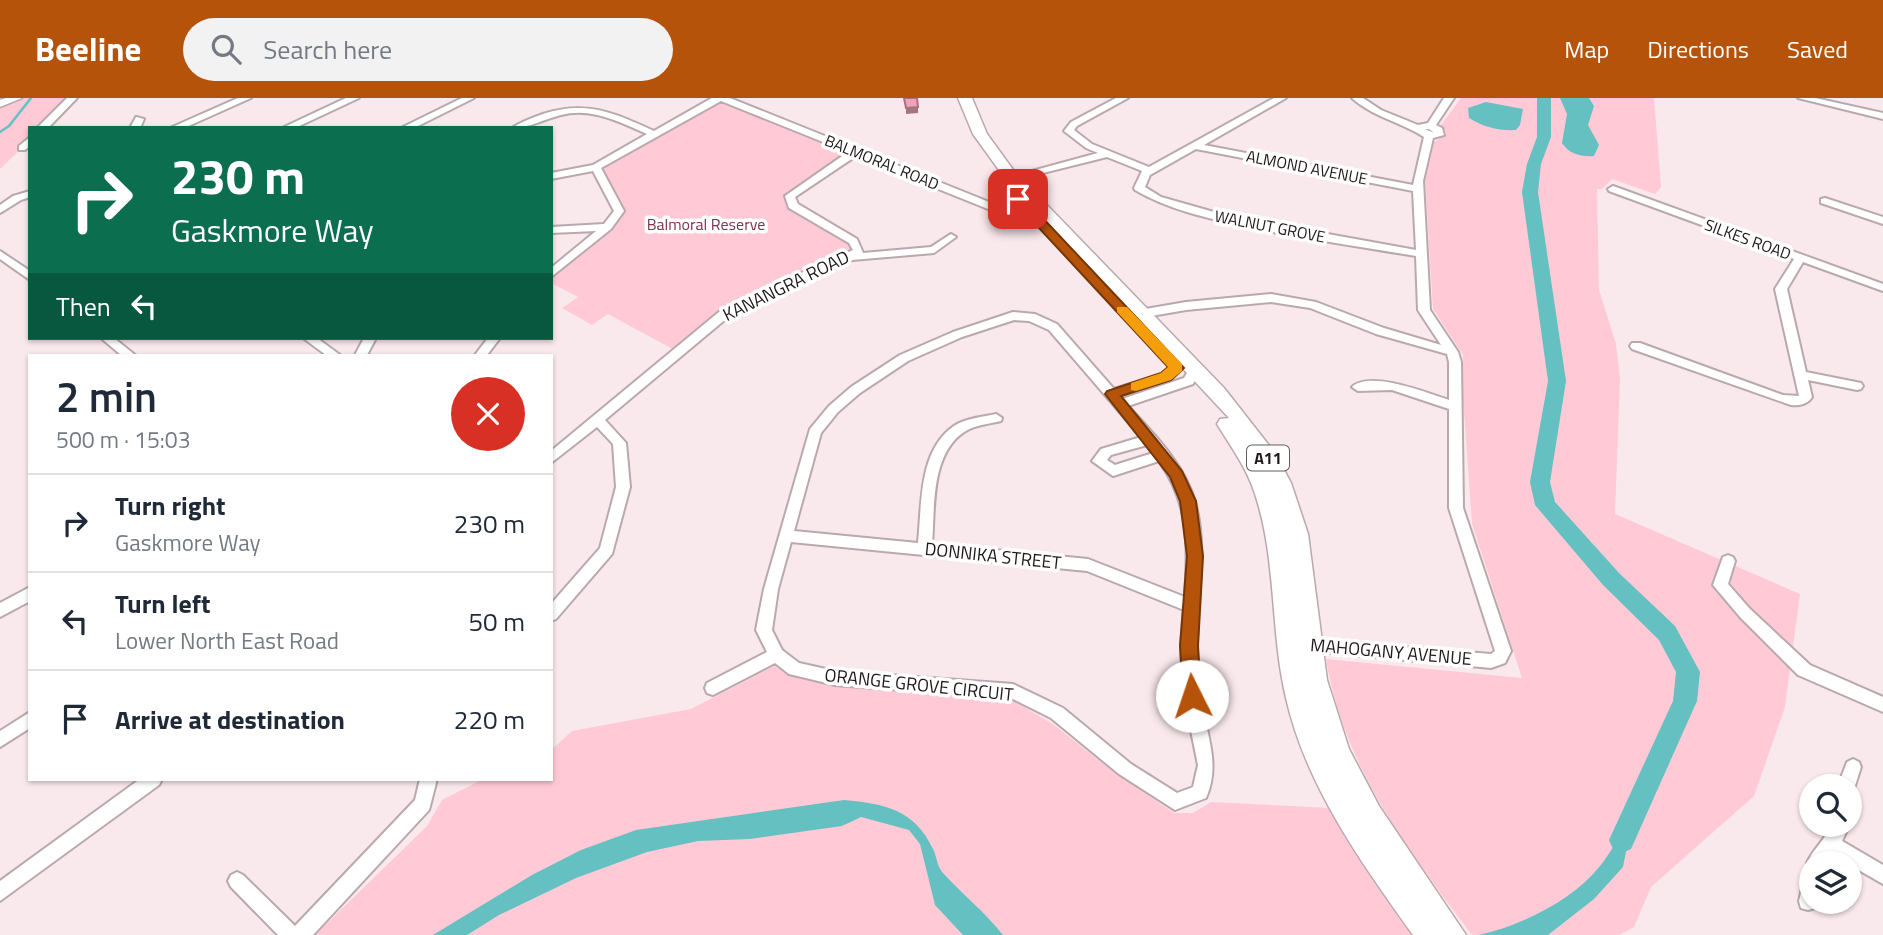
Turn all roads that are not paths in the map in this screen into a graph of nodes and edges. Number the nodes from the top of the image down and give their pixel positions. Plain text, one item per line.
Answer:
1 (16, 98) edge
2 (72, 98) edge
3 (246, 98) edge
4 (354, 98) edge
5 (469, 98) edge
6 (721, 98) edge
7 (953, 98) edge
8 (965, 98) edge
9 (1124, 98) edge
10 (1281, 98) edge
11 (1357, 98) edge
12 (1449, 98) edge
13 (1803, 98) edge
14 (0, 104) edge
15 (1883, 116) edge
16 (44, 126) edge
17 (180, 126) edge
18 (291, 126) edge
19 (409, 126) edge
20 (521, 126) edge
21 (1427, 130) junction
22 (654, 134) junction
23 (1195, 146) junction
24 (855, 152) junction
25 (1107, 154) junction
26 (596, 167) junction
27 (1148, 172) junction
28 (553, 176) edge
29 (1008, 180) junction
30 (1419, 189) junction
31 (1613, 189) dead end
32 (28, 195) edge
33 (1825, 201) dead end
34 (0, 210) edge
35 (1037, 212) junction
36 (1883, 221) edge
37 (607, 227) junction
38 (553, 230) edge
39 (951, 237) dead end
40 (1421, 254) junction
41 (850, 257) junction
42 (1800, 258) junction
43 (2, 259) edge
44 (553, 272) edge
45 (28, 276) edge
46 (1883, 288) edge
47 (1134, 315) junction
48 (110, 340) edge
49 (312, 340) edge
50 (492, 340) edge
51 (1636, 346) dead end
52 (1452, 352) junction
53 (128, 354) edge
54 (333, 354) edge
55 (482, 354) edge
56 (1187, 373) junction
57 (1801, 375) junction
58 (1857, 386) dead end
59 (1358, 387) dead end
60 (1116, 399) junction
61 (1453, 406) junction
62 (996, 418) dead end
63 (597, 419) junction
64 (1150, 439) junction
65 (1162, 455) junction
66 (553, 456) edge
67 (788, 536) junction
68 (925, 548) junction
69 (1728, 561) dead end
70 (28, 594) edge
71 (1191, 606) junction
72 (0, 611) edge
73 (553, 613) edge
74 (1299, 644) junction
75 (776, 655) junction
76 (713, 688) dead end
77 (1883, 705) edge
78 (28, 720) edge
79 (0, 740) edge
80 (1853, 767) dead end
81 (1851, 774) edge
82 (150, 781) edge
83 (428, 781) edge
84 (1835, 837) edge
85 (1832, 845) junction
86 (1827, 851) edge
87 (1883, 875) edge
88 (237, 881) dead end
89 (0, 892) edge
90 (1410, 893) junction
91 (291, 935) edge
92 (300, 935) edge
93 (1430, 935) edge
94 (1452, 935) edge

1 - 14 street
2 - 16 street
3 - 17 street
4 - 18 street
5 - 19 street
6 - 22 street
6 - 24 street, BALMORAL ROAD
7 - 29 main road, A11
8 - 29 main road, A11
9 - 25 street
10 - 23 street
11 - 21 street
12 - 21 street
13 - 15 street
20 - 22 street
21 - 30 street
22 - 26 street
23 - 27 street
23 - 30 street, ALMOND AVENUE
24 - 35 street, BALMORAL ROAD
24 - 41 street, KANANGRA ROAD
25 - 27 street
25 - 29 street
26 - 28 street
26 - 37 street
27 - 40 street, WALNUT GROVE
29 - 35 main road, A11
30 - 40 street
31 - 42 street, SILKES ROAD
32 - 34 street
33 - 36 street
35 - 47 main road, A11
37 - 38 street
37 - 44 street
39 - 41 street
40 - 52 street
41 - 63 street, KANANGRA ROAD
42 - 46 street, SILKES ROAD
42 - 57 street
43 - 45 street
47 - 52 street
47 - 56 main road, A11
48 - 53 street
49 - 54 street
50 - 55 street
51 - 57 street
52 - 61 street, MAHOGANY AVENUE
56 - 60 street
56 - 74 main road, A11
57 - 58 street
59 - 61 street
60 - 64 street, ORANGE GROVE CIRCUIT
60 - 67 street, ORANGE GROVE CIRCUIT
61 - 74 street, MAHOGANY AVENUE
62 - 68 street
63 - 66 street, KANANGRA ROAD
63 - 73 street
64 - 65 street, ORANGE GROVE CIRCUIT
64 - 65 street
65 - 71 street, ORANGE GROVE CIRCUIT
67 - 68 street, DONNIKA STREET
67 - 75 street, ORANGE GROVE CIRCUIT
68 - 71 street, DONNIKA STREET
69 - 77 street
70 - 72 street
71 - 75 street, ORANGE GROVE CIRCUIT
74 - 90 main road, A11
75 - 76 street
78 - 79 street
80 - 81 street
82 - 89 street
83 - 92 street
84 - 85 street
85 - 86 street
85 - 87 street
88 - 91 street
90 - 93 main road, A11
90 - 94 main road, A11

